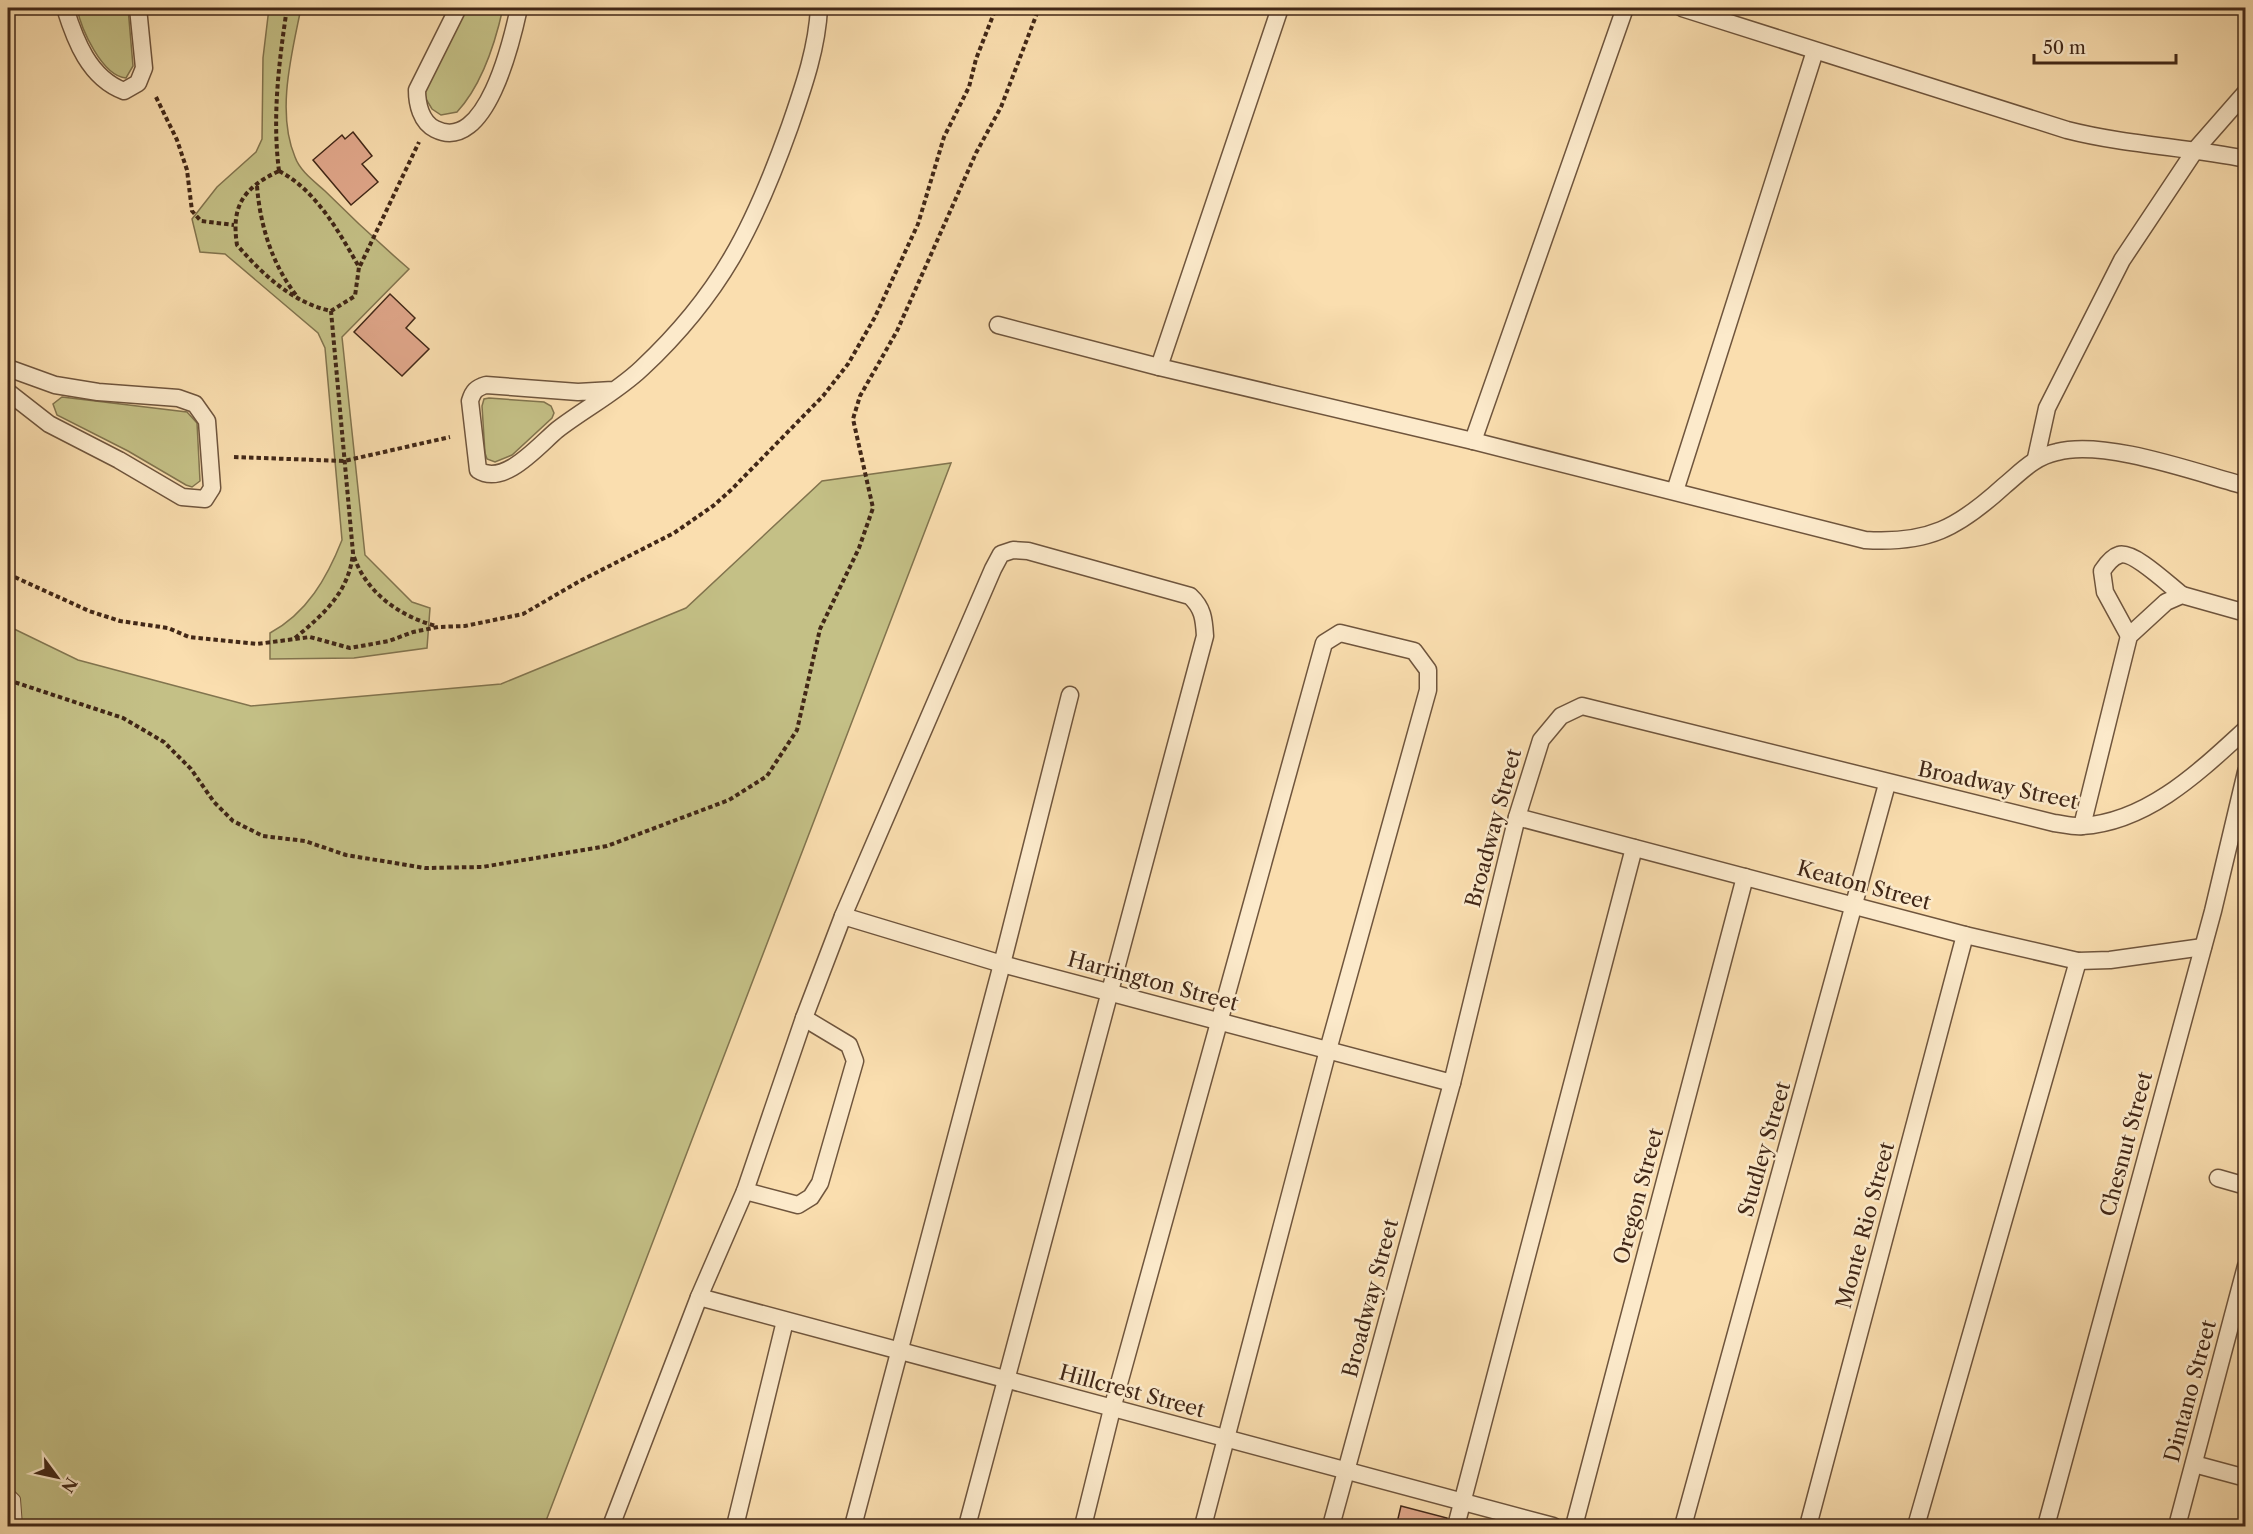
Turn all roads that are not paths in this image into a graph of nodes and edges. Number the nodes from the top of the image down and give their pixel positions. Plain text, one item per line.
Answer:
1 (65, 8) edge
2 (138, 8) edge
3 (458, 8) edge
4 (519, 8) edge
5 (819, 8) edge
6 (831, 8) edge
7 (1280, 8) edge
8 (1625, 8) edge
9 (1682, 8) edge
10 (818, 31) junction
11 (1815, 51) junction
12 (2246, 92) edge
13 (2196, 149) junction
14 (2246, 159) edge
15 (998, 325) dead end
16 (1159, 367) junction
17 (8, 368) edge
18 (613, 390) junction
19 (8, 392) edge
20 (1473, 441) junction
21 (2036, 458) junction
22 (2246, 486) edge
23 (1675, 491) junction
24 (2181, 595) junction
25 (2246, 613) edge
26 (2129, 636) junction
27 (1070, 694) dead end
28 (2246, 729) edge
29 (2246, 772) edge
30 (1887, 784) junction
31 (1517, 817) junction
32 (2082, 826) junction
33 (1634, 848) junction
34 (1746, 877) junction
35 (1855, 906) junction
36 (843, 916) junction
37 (1965, 935) junction
38 (2203, 946) junction
39 (2078, 961) junction
40 (1002, 964) junction
41 (1108, 993) junction
42 (804, 1018) junction
43 (1220, 1023) junction
44 (1328, 1050) junction
45 (1452, 1083) junction
46 (2218, 1178) dead end
47 (2246, 1186) edge
48 (745, 1191) junction
49 (2246, 1266) edge
50 (699, 1297) junction
51 (2240, 1312) edge
52 (785, 1321) junction
53 (900, 1352) junction
54 (1005, 1380) junction
55 (1112, 1409) junction
56 (1226, 1439) junction
57 (2194, 1464) junction
58 (1346, 1471) junction
59 (2246, 1478) edge
60 (8, 1491) edge
61 (1463, 1502) junction
62 (18, 1527) edge
63 (611, 1527) edge
64 (735, 1527) edge
65 (853, 1527) edge
66 (967, 1527) edge
67 (1083, 1527) edge
68 (1203, 1527) edge
69 (1331, 1527) edge
70 (1456, 1527) edge
71 (1553, 1527) edge
72 (1574, 1527) edge
73 (1683, 1527) edge
74 (1808, 1527) edge
75 (1916, 1527) edge
76 (2046, 1527) edge
77 (2177, 1527) edge

1 - 2 street
3 - 4 street
5 - 10 street
6 - 10 street
7 - 16 street
8 - 20 street
9 - 11 street
10 - 18 street
11 - 13 street
11 - 23 street
12 - 13 street
13 - 14 street
13 - 21 street
15 - 16 street
16 - 20 street
17 - 19 street
18 - 18 street
20 - 23 street
21 - 22 street
21 - 23 street
24 - 25 street
24 - 26 street
24 - 26 street
26 - 32 street
27 - 40 street
28 - 32 street, Broadway Street
29 - 38 street, Chesnut Street
30 - 31 street, Broadway Street
30 - 32 street, Broadway Street
30 - 35 street, Studley Street
31 - 33 street, Keaton Street
31 - 45 street, Broadway Street
33 - 34 street, Keaton Street
33 - 61 street
34 - 35 street, Keaton Street
34 - 72 street, Oregon Street
35 - 37 street, Keaton Street
35 - 73 street, Studley Street
36 - 40 street, Harrington Street
36 - 41 street
36 - 42 street
37 - 39 street, Keaton Street
37 - 74 street, Monte Rio Street
38 - 39 street, Keaton Street
38 - 76 street, Chesnut Street
39 - 75 street
40 - 41 street, Harrington Street
40 - 53 street
41 - 43 street, Harrington Street
41 - 54 street
42 - 48 street
42 - 48 street
43 - 44 street, Harrington Street
43 - 44 street
43 - 55 street
44 - 45 street, Harrington Street
44 - 56 street
45 - 58 street, Broadway Street
46 - 47 street
48 - 50 street
49 - 51 street, Dintano Street
50 - 52 street, Hillcrest Street
50 - 63 street
51 - 57 street, Dintano Street
52 - 53 street, Hillcrest Street
52 - 64 street
53 - 54 street, Hillcrest Street
53 - 65 street
54 - 55 street, Hillcrest Street
54 - 66 street
55 - 56 street, Hillcrest Street
55 - 67 street
56 - 58 street, Hillcrest Street
56 - 68 street
57 - 59 street
57 - 77 street, Dintano Street
58 - 61 street, Hillcrest Street
58 - 69 street, Broadway Street
60 - 62 lane
61 - 70 street
61 - 71 street, Hillcrest Street

